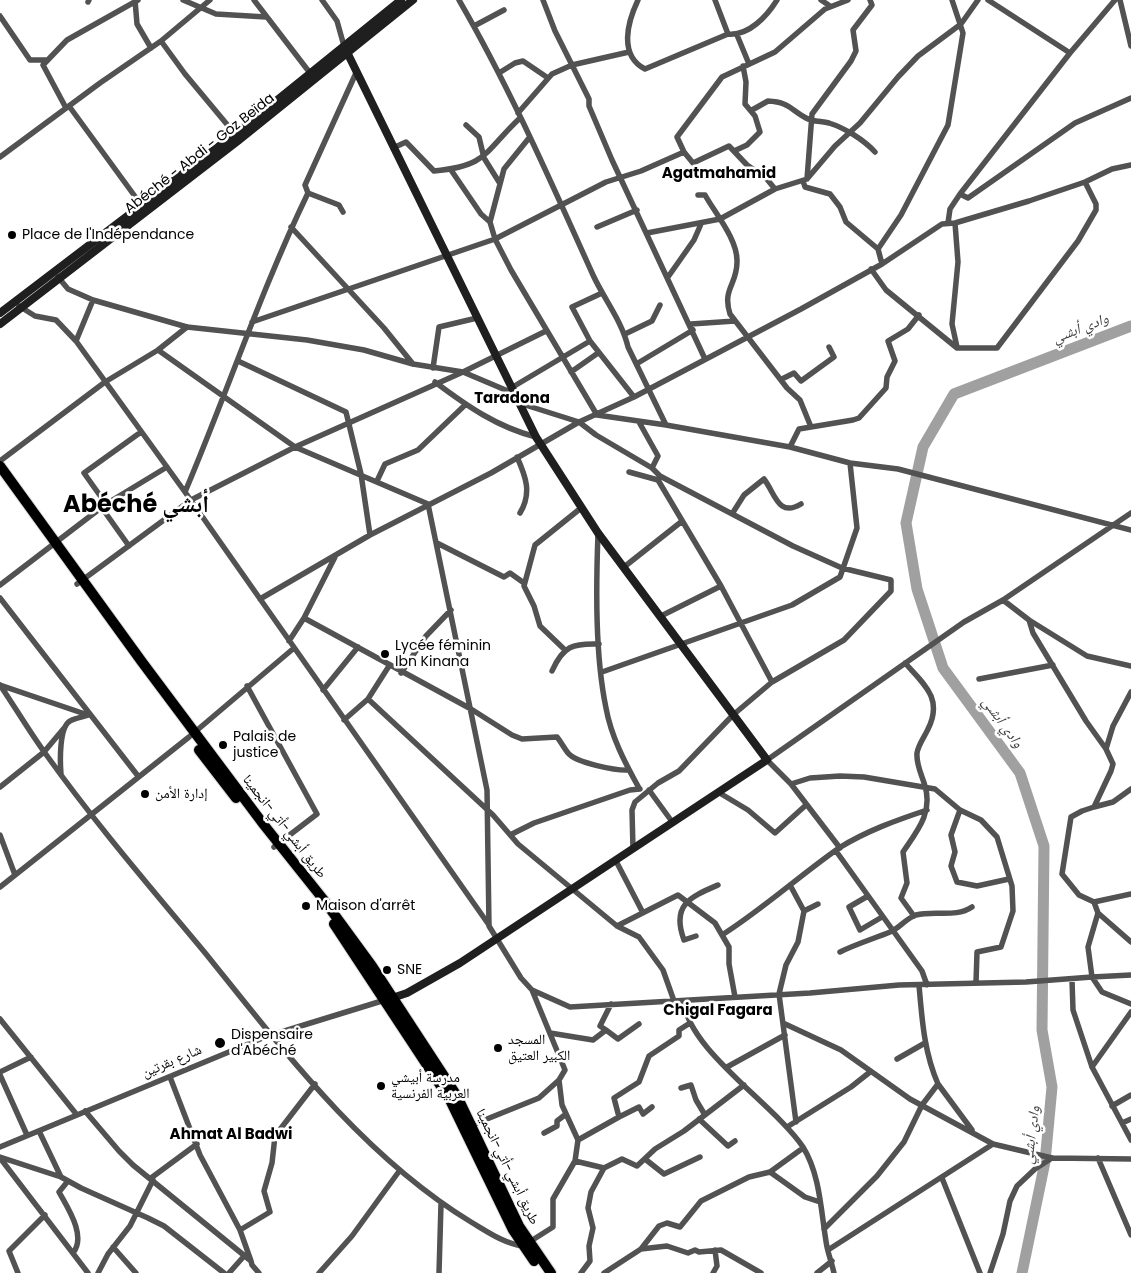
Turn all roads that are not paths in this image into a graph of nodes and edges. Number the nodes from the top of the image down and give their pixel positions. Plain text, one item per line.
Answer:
1 (136, 0) edge
2 (183, 0) edge
3 (210, 0) edge
4 (254, 0) edge
5 (322, 0) edge
6 (401, 0) edge
7 (413, 0) edge
8 (459, 0) edge
9 (543, 0) edge
10 (638, 0) edge
11 (714, 0) edge
12 (778, 0) edge
13 (821, 0) edge
14 (848, 0) edge
15 (870, 0) edge
16 (952, 0) edge
17 (978, 0) edge
18 (988, 0) edge
19 (1115, 0) edge
20 (1120, 0) edge
21 (830, 6) junction
22 (202, 7) junction
23 (504, 10) dead end
24 (0, 16) edge
25 (266, 17) junction
26 (961, 24) junction
27 (474, 26) junction
28 (728, 34) junction
29 (737, 35) junction
30 (162, 41) junction
31 (1131, 46) edge
32 (151, 48) junction
33 (346, 49) junction
34 (630, 52) junction
35 (1070, 53) junction
36 (47, 60) junction
37 (750, 64) junction
38 (572, 65) junction
39 (743, 66) junction
40 (310, 73) junction
41 (356, 73) junction
42 (499, 73) junction
43 (548, 78) junction
44 (1131, 98) edge
45 (68, 107) junction
46 (752, 110) junction
47 (519, 116) junction
48 (811, 120) junction
49 (466, 125) dead end
50 (848, 132) junction
51 (234, 134) junction
52 (529, 138) junction
53 (393, 148) junction
54 (734, 151) junction
55 (684, 152) junction
56 (875, 152) dead end
57 (0, 157) edge
58 (484, 158) junction
59 (1131, 165) edge
60 (451, 170) junction
61 (622, 178) junction
62 (805, 180) junction
63 (499, 182) junction
64 (1086, 182) junction
65 (775, 189) junction
66 (308, 193) junction
67 (960, 194) junction
68 (698, 195) dead end
69 (142, 206) junction
70 (562, 206) junction
71 (637, 210) junction
72 (344, 212) dead end
73 (131, 219) junction
74 (720, 219) junction
75 (490, 222) junction
76 (948, 223) junction
77 (955, 223) junction
78 (701, 224) junction
79 (291, 227) junction
80 (597, 227) dead end
81 (647, 233) junction
82 (495, 239) junction
83 (878, 249) junction
84 (446, 257) junction
85 (882, 264) junction
86 (871, 269) junction
87 (57, 276) junction
88 (668, 277) junction
89 (347, 288) junction
90 (602, 293) junction
91 (93, 300) junction
92 (18, 305) junction
93 (660, 305) dead end
94 (0, 314) edge
95 (919, 315) junction
96 (477, 318) junction
97 (735, 321) junction
98 (252, 322) junction
99 (0, 324) edge
100 (187, 327) junction
101 (692, 327) junction
102 (546, 331) junction
103 (247, 334) junction
104 (625, 334) junction
105 (749, 336) junction
106 (76, 341) junction
107 (590, 341) junction
108 (829, 347) dead end
109 (957, 348) junction
110 (158, 350) junction
111 (598, 353) junction
112 (496, 356) junction
113 (563, 359) junction
114 (705, 359) junction
115 (238, 361) junction
116 (638, 363) junction
117 (413, 364) junction
118 (433, 368) junction
119 (463, 372) junction
120 (571, 372) junction
121 (782, 380) junction
122 (105, 382) junction
123 (435, 382) junction
124 (648, 389) junction
125 (513, 391) junction
126 (634, 397) junction
127 (225, 398) junction
128 (519, 403) junction
129 (465, 405) junction
130 (596, 415) junction
131 (350, 421) junction
132 (579, 422) junction
133 (640, 422) junction
134 (666, 425) junction
135 (811, 427) junction
136 (141, 432) junction
137 (536, 437) junction
138 (540, 444) junction
139 (295, 447) junction
140 (790, 447) junction
141 (517, 457) junction
142 (0, 461) edge
143 (850, 463) junction
144 (0, 466) edge
145 (167, 467) junction
146 (652, 468) junction
147 (629, 472) dead end
148 (360, 474) junction
149 (0, 476) edge
150 (659, 478) junction
151 (377, 481) junction
152 (186, 492) junction
153 (191, 500) junction
154 (428, 504) junction
155 (801, 504) dead end
156 (104, 506) junction
157 (580, 508) junction
158 (1131, 513) edge
159 (520, 514) dead end
160 (732, 514) junction
161 (681, 522) junction
162 (1112, 525) junction
163 (1131, 530) edge
164 (598, 532) junction
165 (370, 535) junction
166 (438, 543) junction
167 (53, 545) junction
168 (129, 546) junction
169 (335, 557) junction
170 (624, 567) junction
171 (842, 568) junction
172 (80, 582) junction
173 (524, 583) junction
174 (0, 586) edge
175 (720, 586) junction
176 (0, 598) edge
177 (260, 599) junction
178 (1003, 600) junction
179 (451, 610) junction
180 (660, 616) junction
181 (304, 618) junction
182 (1030, 620) junction
183 (741, 623) junction
184 (289, 640) junction
185 (599, 644) junction
186 (682, 645) junction
187 (358, 647) junction
188 (294, 648) junction
189 (565, 650) junction
190 (905, 663) junction
191 (1053, 665) junction
192 (389, 666) junction
193 (1131, 666) edge
194 (552, 671) dead end
195 (602, 672) junction
196 (401, 673) junction
197 (979, 679) dead end
198 (772, 682) junction
199 (247, 686) junction
200 (323, 690) junction
201 (1131, 692) edge
202 (368, 699) junction
203 (471, 709) junction
204 (89, 715) junction
205 (733, 715) junction
206 (344, 720) junction
207 (65, 727) junction
208 (192, 735) junction
209 (1106, 749) junction
210 (44, 752) junction
211 (767, 760) junction
212 (629, 770) junction
213 (61, 774) junction
214 (138, 776) junction
215 (791, 784) junction
216 (0, 786) edge
217 (639, 788) junction
218 (926, 788) junction
219 (649, 790) junction
220 (1131, 790) edge
221 (718, 792) junction
222 (644, 794) junction
223 (806, 805) junction
224 (1094, 807) junction
225 (927, 810) junction
226 (960, 810) junction
227 (91, 813) junction
228 (488, 813) junction
229 (673, 823) junction
230 (512, 834) junction
231 (0, 835) edge
232 (276, 845) junction
233 (632, 849) junction
234 (838, 849) junction
235 (616, 861) junction
236 (16, 875) junction
237 (1009, 879) junction
238 (790, 885) junction
239 (718, 886) dead end
240 (0, 887) edge
241 (572, 888) junction
242 (1131, 894) edge
243 (868, 896) junction
244 (687, 901) junction
245 (1094, 902) junction
246 (818, 904) dead end
247 (972, 907) dead end
248 (642, 911) junction
249 (804, 911) junction
250 (1098, 912) junction
251 (914, 916) junction
252 (882, 917) junction
253 (489, 926) junction
254 (617, 926) junction
255 (893, 931) junction
256 (722, 935) junction
257 (696, 936) dead end
258 (496, 940) junction
259 (1131, 942) edge
260 (840, 952) dead end
261 (1131, 975) edge
262 (1092, 978) junction
263 (1072, 980) junction
264 (976, 983) junction
265 (919, 985) junction
266 (927, 985) junction
267 (532, 990) junction
268 (778, 994) junction
269 (735, 997) junction
270 (389, 999) junction
271 (674, 1001) junction
272 (684, 1001) junction
273 (611, 1004) junction
274 (1131, 1004) edge
275 (1131, 1012) edge
276 (0, 1020) edge
277 (690, 1023) junction
278 (783, 1023) junction
279 (639, 1024) dead end
280 (606, 1030) junction
281 (550, 1033) junction
282 (271, 1035) junction
283 (785, 1035) junction
284 (925, 1043) junction
285 (32, 1057) junction
286 (897, 1059) dead end
287 (727, 1067) junction
288 (1092, 1067) junction
289 (870, 1072) junction
290 (0, 1073) edge
291 (170, 1077) junction
292 (559, 1080) junction
293 (315, 1084) junction
294 (938, 1084) junction
295 (744, 1085) junction
296 (681, 1088) dead end
297 (1131, 1095) edge
298 (922, 1106) junction
299 (1112, 1106) junction
300 (652, 1107) dead end
301 (85, 1111) junction
302 (566, 1114) junction
303 (77, 1115) junction
304 (619, 1117) junction
305 (702, 1117) junction
306 (1131, 1119) edge
307 (796, 1122) junction
308 (1122, 1123) junction
309 (472, 1125) junction
310 (787, 1127) junction
311 (39, 1130) junction
312 (974, 1132) junction
313 (544, 1133) dead end
314 (27, 1135) junction
315 (578, 1140) junction
316 (1131, 1140) edge
317 (735, 1141) dead end
318 (197, 1144) junction
319 (993, 1144) junction
320 (0, 1147) edge
321 (803, 1148) junction
322 (700, 1157) dead end
323 (0, 1158) edge
324 (1052, 1158) junction
325 (1098, 1158) junction
326 (645, 1159) junction
327 (1131, 1159) edge
328 (575, 1160) junction
329 (604, 1168) junction
330 (400, 1170) junction
331 (770, 1172) junction
332 (61, 1177) junction
333 (942, 1178) junction
334 (152, 1179) junction
335 (68, 1182) junction
336 (820, 1202) junction
337 (441, 1204) junction
338 (136, 1212) junction
339 (44, 1215) junction
340 (824, 1229) junction
341 (240, 1230) junction
342 (1131, 1235) edge
343 (526, 1244) junction
344 (112, 1247) junction
345 (640, 1248) junction
346 (715, 1250) junction
347 (828, 1250) junction
348 (73, 1253) junction
349 (245, 1255) junction
350 (251, 1260) junction
351 (832, 1261) junction
352 (18, 1273) edge
353 (88, 1273) edge
354 (98, 1273) edge
355 (136, 1273) edge
356 (224, 1273) edge
357 (229, 1273) edge
358 (259, 1273) edge
359 (319, 1273) edge
360 (440, 1273) edge
361 (542, 1273) edge
362 (550, 1273) edge
363 (581, 1273) edge
364 (604, 1273) edge
365 (713, 1273) edge
366 (761, 1273) edge
367 (817, 1273) edge
368 (834, 1273) edge
369 (980, 1273) edge
370 (990, 1273) edge

1 - 32 street
1 - 36 street
2 - 22 street
3 - 22 street
4 - 25 street
5 - 33 street
6 - 33 street
7 - 33 street, Abéché - Abdi - Goz Beïda
8 - 27 street
9 - 38 street
10 - 34 street
11 - 28 street
12 - 29 street
13 - 21 street
14 - 21 street
15 - 48 street
16 - 26 street
17 - 26 street
18 - 35 street
19 - 35 street
20 - 31 street
21 - 37 street
22 - 25 street
22 - 30 street
23 - 27 street
24 - 36 street
25 - 40 street
26 - 50 street
26 - 83 street
27 - 42 street
28 - 29 street
28 - 34 street
29 - 37 street
30 - 32 street
30 - 51 street
32 - 45 street
33 - 40 street
33 - 41 street
33 - 73 street, Abéché - Abdi - Goz Beïda
34 - 38 street
35 - 67 street
36 - 45 street
37 - 39 street
38 - 43 street
38 - 61 street
39 - 46 street
39 - 55 street
40 - 51 street
41 - 53 street
41 - 66 street
42 - 43 street
42 - 47 street
43 - 47 street
44 - 67 street
45 - 57 street
45 - 69 street
46 - 48 street
46 - 54 street
47 - 52 street
47 - 58 street
48 - 50 street
48 - 62 street
49 - 58 street
50 - 56 street
50 - 62 street
51 - 69 street
52 - 63 street
52 - 70 street
53 - 60 street
53 - 84 street
54 - 55 street
54 - 65 street
55 - 61 street
58 - 60 street
58 - 63 street
59 - 64 street
60 - 75 street
61 - 70 street
61 - 71 street
62 - 65 street
62 - 83 street
63 - 75 street
64 - 77 street
64 - 109 street
65 - 74 street
66 - 72 street
66 - 79 street
67 - 76 street
68 - 74 street
69 - 73 street
70 - 82 street
70 - 90 street
71 - 80 street
71 - 81 street
73 - 87 street
74 - 78 street
74 - 97 street
75 - 82 street
76 - 77 street
76 - 85 street
77 - 109 street
78 - 81 street
78 - 88 street
79 - 89 street
79 - 98 street
81 - 88 street
82 - 84 street
82 - 102 street
83 - 85 street
84 - 89 street
84 - 96 street
85 - 86 street
86 - 95 street
86 - 105 street
87 - 91 street
87 - 92 street
88 - 101 street
89 - 98 street
89 - 117 street
90 - 104 street
90 - 107 street
91 - 100 street
91 - 106 street
92 - 94 street
92 - 99 street
92 - 106 street
93 - 104 street
95 - 109 street
95 - 135 street
96 - 112 street
96 - 118 street
97 - 101 street
97 - 105 street
98 - 103 street
100 - 103 street
100 - 110 street
101 - 114 street
101 - 116 street
102 - 112 street
102 - 113 street
103 - 115 street
103 - 117 street
104 - 116 street
105 - 114 street
105 - 121 street
106 - 122 street
107 - 111 street
107 - 113 street
108 - 121 street
110 - 122 street
110 - 127 street
111 - 120 street
111 - 126 street
112 - 119 street
112 - 125 street
113 - 120 street
113 - 125 street
114 - 124 street
115 - 127 street
115 - 131 street
116 - 124 street
117 - 118 street
118 - 119 street
119 - 123 street
119 - 125 street
120 - 130 street
121 - 135 street
122 - 136 street
122 - 142 street
123 - 129 street
123 - 131 street
124 - 126 street
124 - 134 street
125 - 128 street
126 - 130 street
127 - 139 street
127 - 152 street
128 - 132 street
128 - 137 street
129 - 137 street
129 - 151 street
130 - 132 street
130 - 133 street
131 - 139 street
131 - 148 street
132 - 138 street
132 - 146 street
133 - 134 street
133 - 146 street
134 - 140 street
135 - 140 street
136 - 145 street
136 - 156 street
137 - 138 street
138 - 141 street
138 - 157 street
139 - 148 street
139 - 153 street
140 - 143 street
141 - 154 street
141 - 159 street
143 - 162 street
143 - 171 street
144 - 167 highway
145 - 152 street
145 - 156 street
146 - 150 street
147 - 150 street
148 - 151 street
148 - 165 street
149 - 167 highway
150 - 160 street
150 - 161 street
151 - 154 street
152 - 153 street
153 - 168 street
153 - 177 street
154 - 165 street
154 - 166 street
155 - 160 street
156 - 167 street
156 - 168 street
157 - 164 street
157 - 173 street
158 - 162 street
160 - 171 street
161 - 170 street
161 - 175 street
162 - 163 street
162 - 178 street
164 - 170 street
164 - 185 street
165 - 169 street
166 - 173 street
166 - 179 street
167 - 172 highway
167 - 174 street
168 - 172 street
169 - 177 street
169 - 181 street
170 - 180 street
171 - 183 street
171 - 198 street
172 - 208 highway
173 - 189 street
175 - 180 street
175 - 183 street
176 - 204 street
177 - 184 street
178 - 182 street
178 - 190 street
179 - 196 street
179 - 203 street
180 - 186 street
181 - 184 street
181 - 187 street
182 - 191 street
182 - 193 street
183 - 186 street
183 - 198 street
184 - 188 street
185 - 189 street
185 - 195 street
186 - 195 street
186 - 205 street
187 - 192 street
187 - 200 street
188 - 199 street
188 - 200 street
189 - 194 street
190 - 211 street
190 - 218 street
191 - 197 street
191 - 209 street
192 - 196 street
192 - 202 street
195 - 212 street
196 - 203 street
198 - 205 street
199 - 208 street
199 - 232 street
200 - 206 street
201 - 209 street
202 - 206 street
202 - 228 street
203 - 212 street
203 - 228 street
204 - 207 street
204 - 210 street
204 - 214 street
205 - 211 street
205 - 219 street
206 - 253 street
207 - 210 street
207 - 213 street
208 - 214 street
208 - 232 highway
209 - 224 street
210 - 213 street
210 - 216 street
211 - 215 street
211 - 221 street
212 - 217 street
213 - 227 street
214 - 227 street
215 - 218 street
215 - 223 street
217 - 222 street
217 - 230 street
218 - 225 street
218 - 226 street
219 - 222 street
219 - 229 street
220 - 224 street
221 - 223 street
221 - 229 street
222 - 233 street
223 - 234 street
224 - 245 street
225 - 234 street
225 - 251 street
226 - 237 street
226 - 237 street
227 - 236 street
227 - 282 street
228 - 230 street
228 - 253 street
229 - 233 street
230 - 241 street
231 - 236 street
232 - 270 highway
233 - 235 street
234 - 238 street
234 - 243 street
235 - 241 street
235 - 248 street
236 - 240 street
237 - 264 street
238 - 249 street
238 - 256 street
239 - 244 street
241 - 254 street
241 - 258 street
242 - 245 street
243 - 252 street
243 - 252 street
244 - 248 street
244 - 256 street
244 - 257 street
245 - 250 street
246 - 249 street
247 - 251 street
248 - 254 street
249 - 268 street
250 - 259 street
250 - 262 street
251 - 255 street
252 - 255 street
253 - 258 street
254 - 271 street
255 - 260 street
255 - 266 street
256 - 269 street
258 - 267 street
258 - 270 street
261 - 262 street
262 - 263 street
262 - 274 street
263 - 264 street
263 - 288 street
264 - 266 street
265 - 266 street
265 - 268 street
265 - 284 street
267 - 273 street
267 - 281 street
268 - 269 street
268 - 278 street
269 - 272 street
270 - 282 street, شارع بقرتين
270 - 309 highway, طريق أبشي-أتي-انجمينا
270 - 343 highway
271 - 272 street
271 - 273 street
272 - 277 street
273 - 280 street
275 - 288 street
276 - 285 street
277 - 287 street
277 - 304 street
278 - 283 street
278 - 289 street
279 - 280 street
280 - 281 street
281 - 292 street
282 - 291 street, شارع بقرتين
282 - 293 street
283 - 287 street
283 - 307 street
284 - 286 street
284 - 294 street
285 - 290 street
285 - 303 street
287 - 295 street
288 - 299 street
289 - 298 street
289 - 307 street
290 - 314 street
291 - 301 street, شارع بقرتين
291 - 318 street
292 - 302 street
292 - 309 street
293 - 330 street
293 - 341 street
294 - 298 street
294 - 312 street
295 - 305 street
295 - 310 street
296 - 305 street
297 - 299 street
298 - 312 street
298 - 340 street
299 - 308 street
300 - 304 street
301 - 303 street, شارع بقرتين
301 - 334 street
302 - 313 street
302 - 315 street
303 - 311 street, شارع بقرتين
304 - 315 street
305 - 317 street
305 - 326 street
306 - 308 street
307 - 310 street
308 - 316 street
309 - 343 highway, طريق أبشي-أتي-انجمينا
310 - 321 street
311 - 314 street, شارع بقرتين
311 - 332 street
312 - 319 street
314 - 320 street, شارع بقرتين
315 - 328 street
318 - 334 street
318 - 341 street
319 - 324 street
319 - 333 street
321 - 331 street
321 - 336 street
322 - 326 street
323 - 332 street
323 - 339 street
324 - 325 street
324 - 370 street
325 - 327 street
325 - 342 street
326 - 329 street
328 - 329 street
328 - 343 street
329 - 363 street
330 - 337 street
330 - 359 street
331 - 336 street
331 - 345 street
332 - 335 street
333 - 347 street
333 - 369 street
334 - 338 street
334 - 349 street
335 - 338 street
335 - 348 street
336 - 340 street
337 - 343 street
337 - 360 street
338 - 344 street
338 - 356 street
339 - 348 street
339 - 352 street
340 - 347 street
341 - 350 street
343 - 361 highway
343 - 362 highway, طريق أبشي-أتي-انجمينا
344 - 354 street
344 - 355 street
345 - 346 street
345 - 364 street
346 - 365 street
346 - 366 street
347 - 351 street
348 - 353 street
349 - 350 street
349 - 357 street
350 - 358 street
351 - 367 street
351 - 368 street

